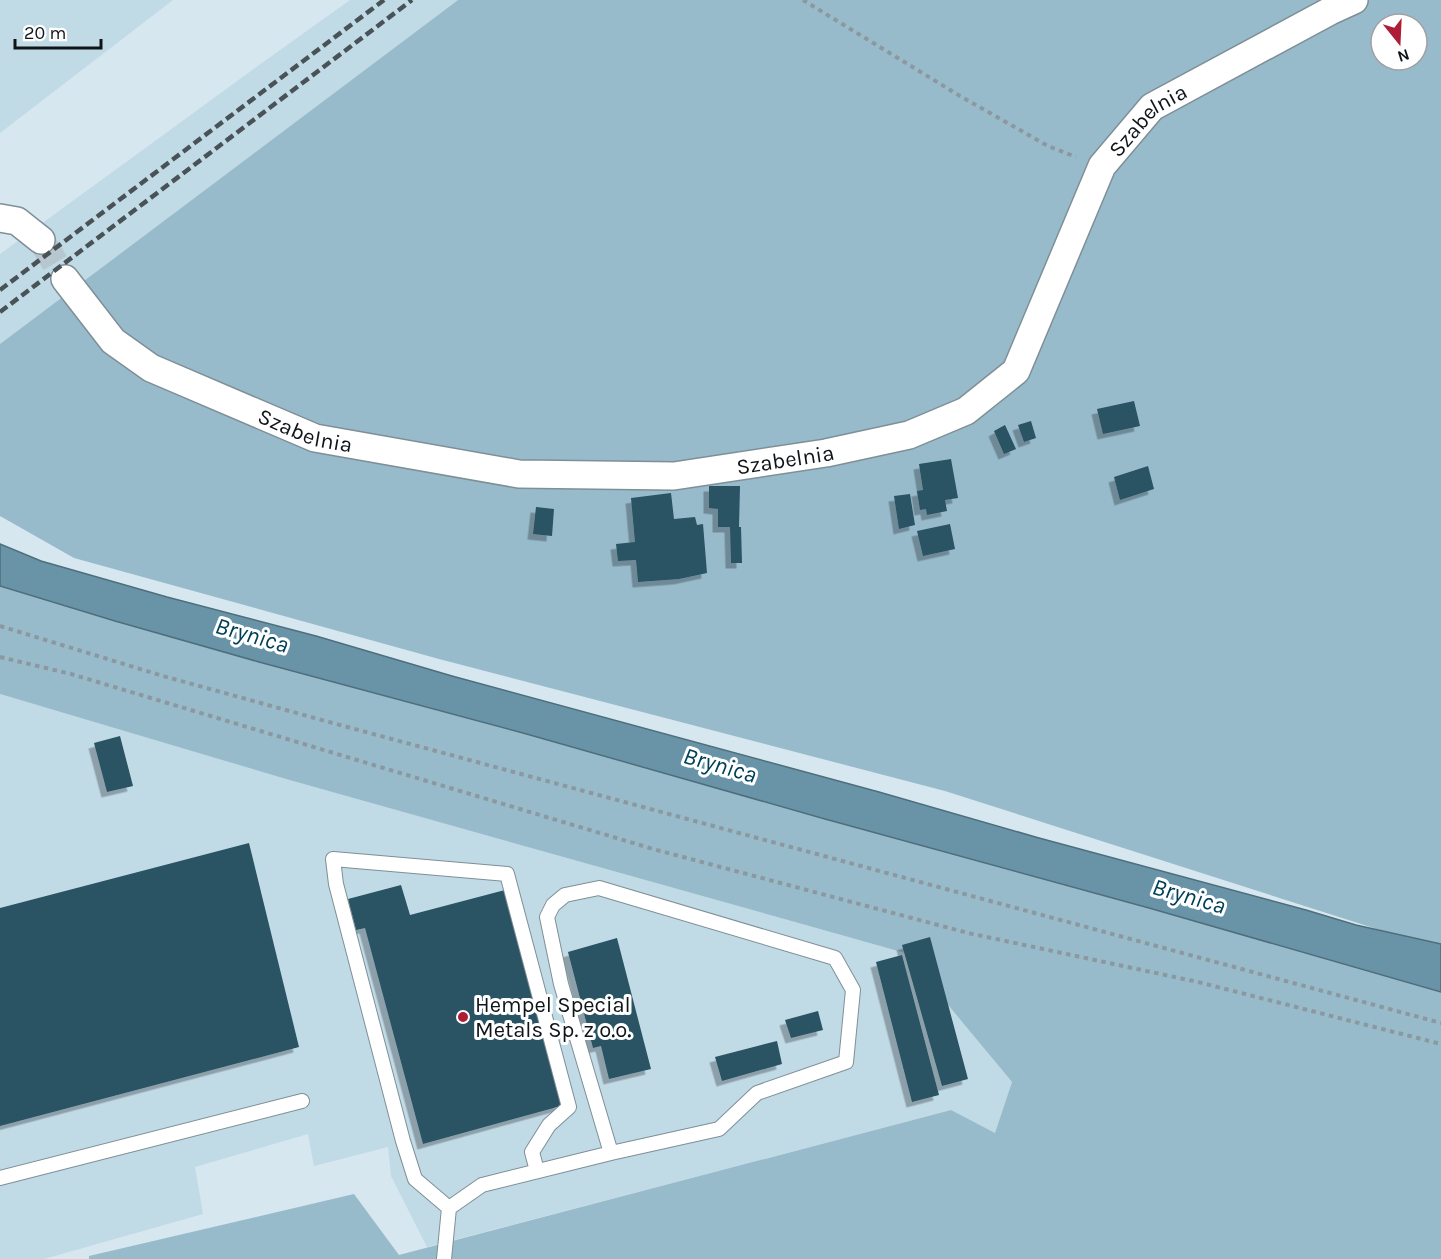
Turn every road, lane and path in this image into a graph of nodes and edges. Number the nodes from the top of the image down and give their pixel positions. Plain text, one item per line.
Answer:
1 (803, 0) edge
2 (1354, 0) edge
3 (1101, 166) junction
4 (0, 218) edge
5 (41, 240) tunnel mouth
6 (65, 279) tunnel mouth
7 (0, 626) edge
8 (0, 657) edge
9 (1441, 1023) edge
10 (1441, 1044) edge
11 (302, 1101) dead end
12 (611, 1153) junction
13 (537, 1172) junction
14 (0, 1178) edge
15 (449, 1208) junction
16 (444, 1259) edge

1 - 3 path
2 - 3 street, Szabelnia
3 - 6 street, Szabelnia
4 - 5 street
7 - 9 path
8 - 10 path
11 - 14 lane
12 - 12 lane
12 - 13 lane
13 - 15 lane
13 - 15 lane
15 - 16 lane

